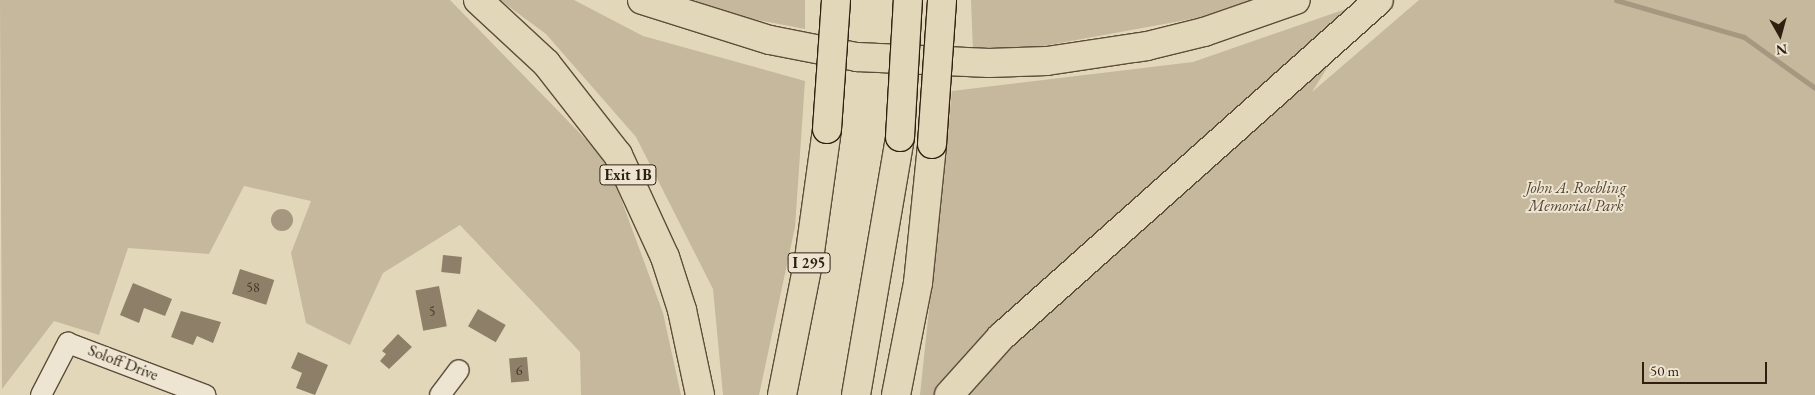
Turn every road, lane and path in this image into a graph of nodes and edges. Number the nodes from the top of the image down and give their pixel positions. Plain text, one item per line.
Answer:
1 (478, 0) edge
2 (642, 0) edge
3 (836, 0) edge
4 (908, 0) edge
5 (942, 0) edge
6 (1296, 0) edge
7 (1379, 0) edge
8 (459, 370) dead end
9 (41, 395) edge
10 (206, 395) edge
11 (440, 395) edge
12 (700, 395) edge
13 (782, 395) edge
14 (856, 395) edge
15 (896, 395) edge
16 (949, 395) edge

1 - 12 highway, Exit 1B
2 - 6 highway
3 - 13 highway, I 295, bridge
4 - 14 highway, bridge
5 - 15 highway, bridge
7 - 16 highway
8 - 11 street
9 - 10 street, Soloff Drive

